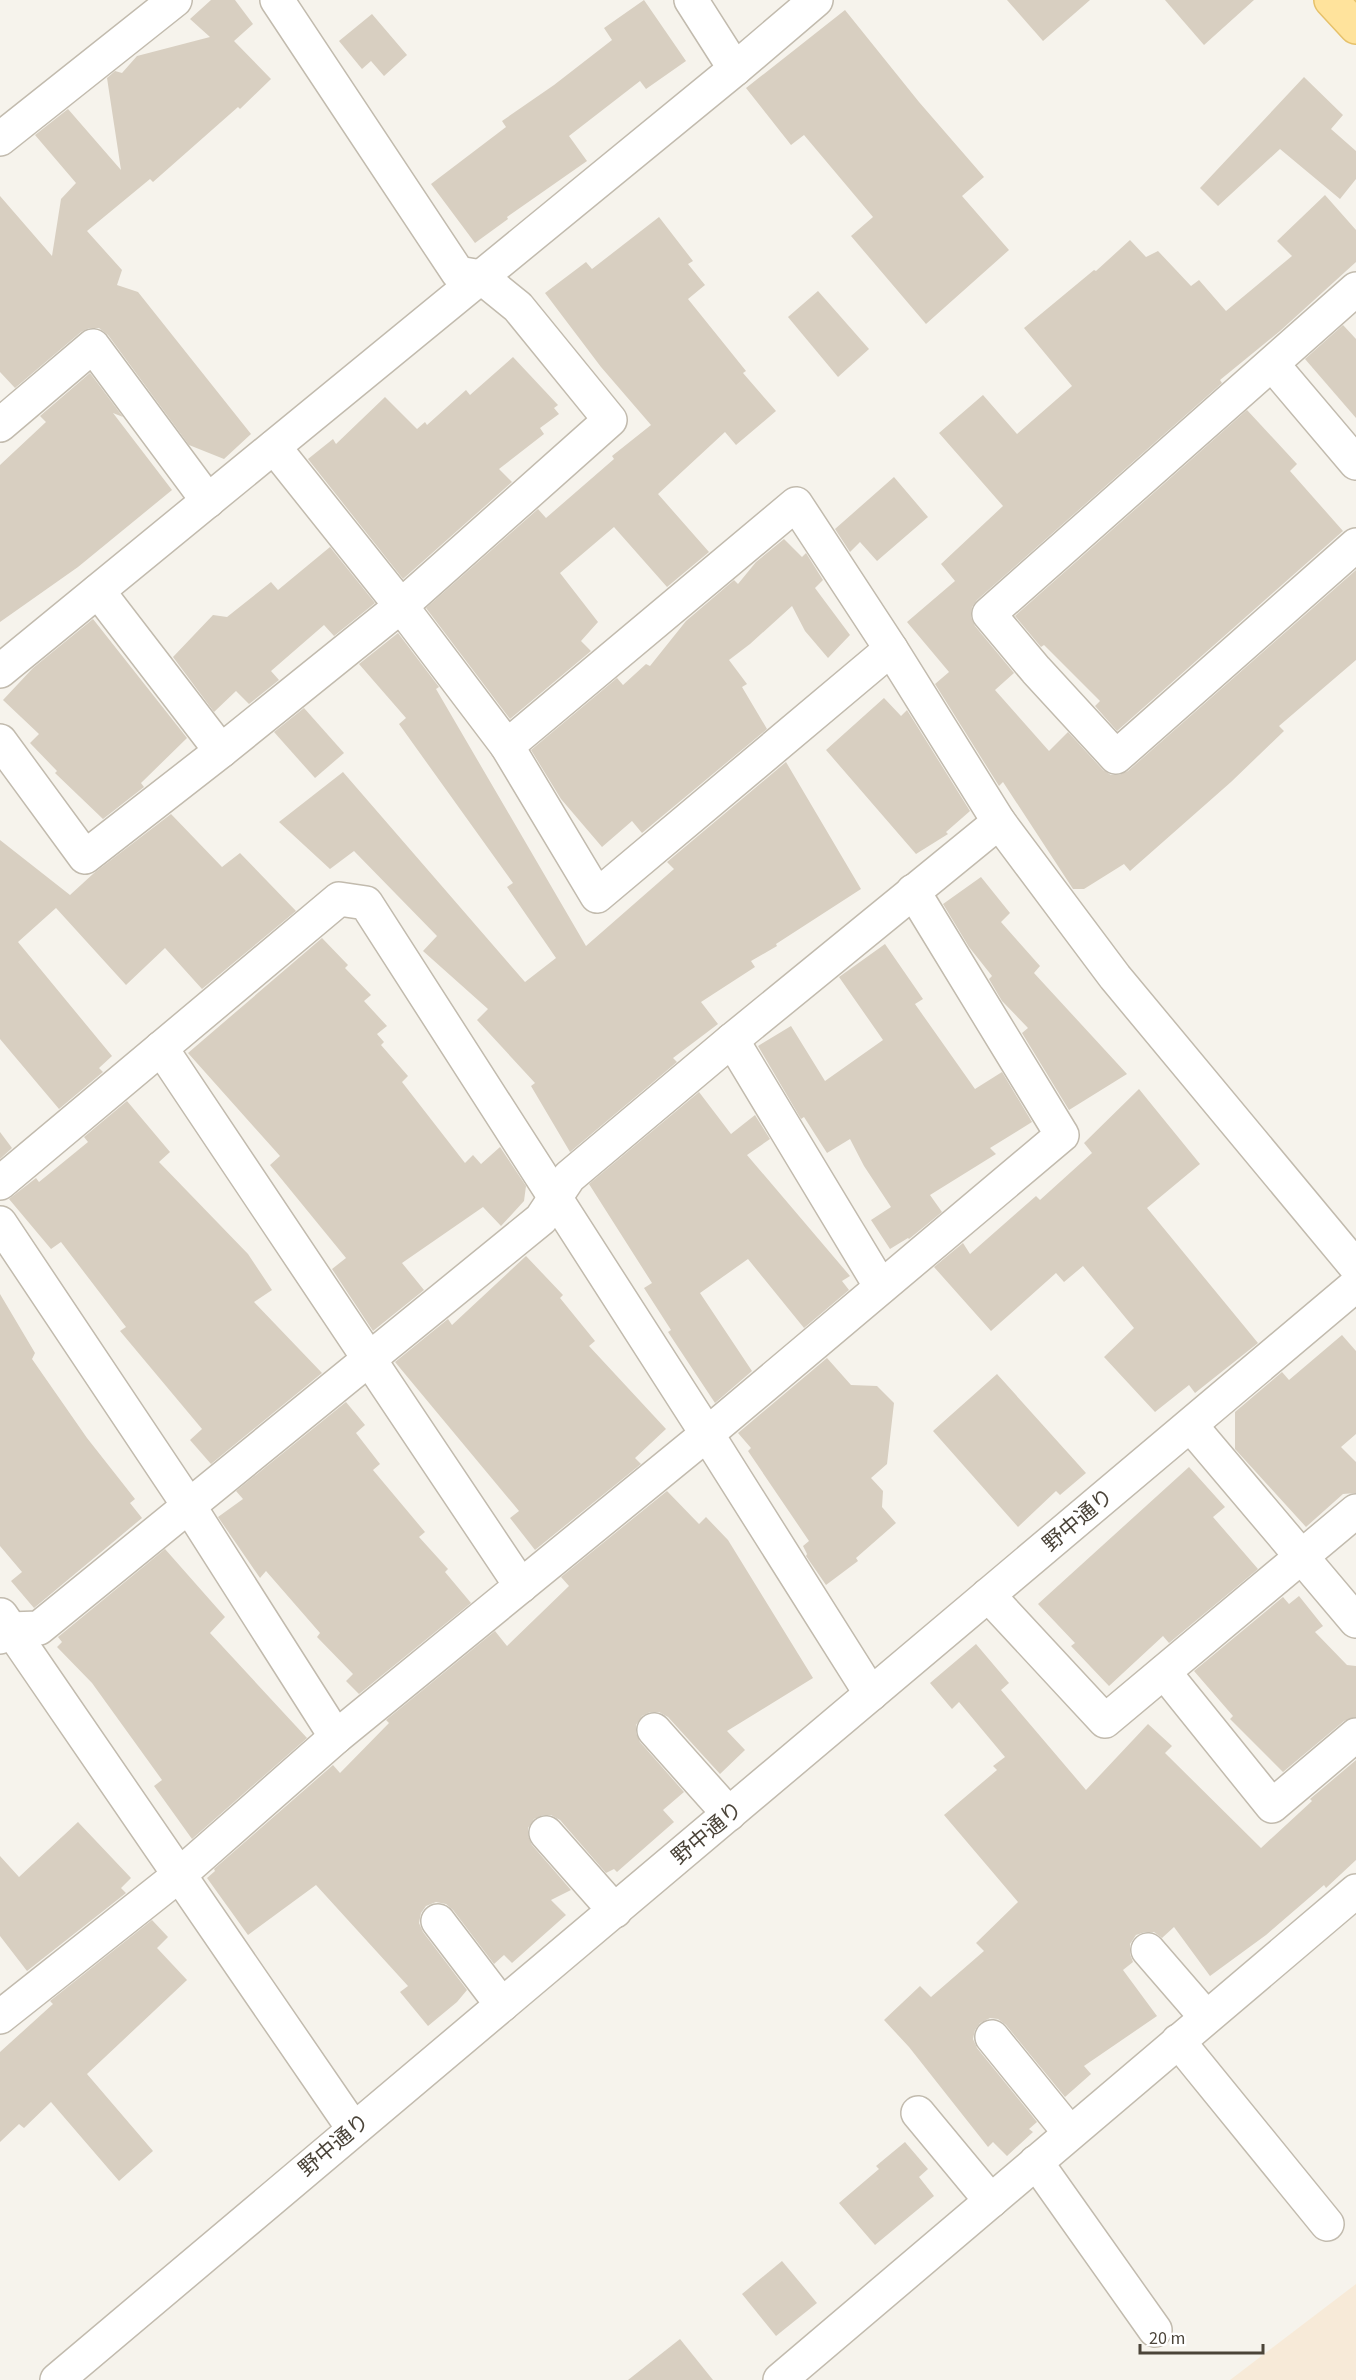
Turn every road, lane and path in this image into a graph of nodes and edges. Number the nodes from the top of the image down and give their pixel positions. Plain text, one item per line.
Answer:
1 (174, 0) edge
2 (277, 0) edge
3 (691, 0) edge
4 (816, 0) edge
5 (1331, 0) edge
6 (1356, 27) edge
7 (735, 69) junction
8 (0, 139) edge
9 (481, 277) junction
10 (1356, 290) edge
11 (1272, 364) junction
12 (0, 424) edge
13 (274, 447) junction
14 (1356, 463) edge
15 (208, 501) junction
16 (1356, 545) edge
17 (98, 591) junction
18 (401, 606) junction
19 (891, 649) junction
20 (0, 671) edge
21 (0, 741) edge
22 (507, 746) junction
23 (221, 751) junction
24 (999, 822) junction
25 (913, 891) junction
26 (732, 1040) junction
27 (161, 1048) junction
28 (0, 1183) edge
29 (556, 1199) junction
30 (0, 1223) edge
31 (1356, 1267) edge
32 (1356, 1285) edge
33 (881, 1287) junction
34 (368, 1358) junction
35 (1191, 1426) junction
36 (707, 1434) junction
37 (189, 1506) junction
38 (1356, 1511) edge
39 (1304, 1557) junction
40 (520, 1586) junction
41 (988, 1595) junction
42 (1356, 1621) edge
43 (4, 1627) edge
44 (1164, 1672) junction
45 (871, 1695) junction
46 (654, 1730) dead end
47 (1356, 1735) edge
48 (336, 1737) junction
49 (729, 1814) junction
50 (546, 1833) dead end
51 (178, 1876) junction
52 (1356, 1891) edge
53 (615, 1911) junction
54 (438, 1921) dead end
55 (1148, 1950) dead end
56 (4, 2005) edge
57 (502, 2005) junction
58 (1206, 2017) junction
59 (992, 2037) dead end
60 (1178, 2041) junction
61 (918, 2113) dead end
62 (353, 2128) junction
63 (1070, 2133) junction
64 (1036, 2162) junction
65 (991, 2201) junction
66 (1327, 2224) dead end
67 (1155, 2330) dead end
68 (57, 2380) edge
69 (780, 2380) edge

1 - 8 street
2 - 9 street
3 - 7 street
4 - 7 street
5 - 6 main road
7 - 9 street
9 - 13 street
9 - 18 street
10 - 11 street
11 - 14 street
11 - 16 street
12 - 15 street
13 - 15 street
13 - 18 street
15 - 17 street
17 - 20 street
17 - 23 street
18 - 22 street
18 - 23 street
19 - 22 street
19 - 22 street
19 - 24 street
21 - 23 street
24 - 25 street
24 - 31 street
25 - 26 street
25 - 33 street
26 - 29 street
26 - 33 street
27 - 28 street
27 - 29 street
27 - 34 street
29 - 34 street
29 - 36 street
30 - 37 street
32 - 35 street, 野中通り
33 - 36 street
34 - 37 street
34 - 40 street
35 - 39 street
35 - 41 street, 野中通り
36 - 40 street
36 - 45 street
37 - 43 street
37 - 48 street
38 - 39 street
39 - 42 street
39 - 44 street
40 - 48 street
41 - 44 street
41 - 45 street, 野中通り
43 - 51 street
44 - 47 street
45 - 49 street, 野中通り
46 - 49 street
48 - 51 street
49 - 53 street, 野中通り
50 - 53 street
51 - 56 street
51 - 62 street
52 - 58 street
53 - 57 street, 野中通り
54 - 57 street
55 - 58 street
57 - 62 street, 野中通り
58 - 60 street
59 - 63 street
60 - 63 street
60 - 66 street
61 - 65 street
62 - 68 street, 野中通り
63 - 64 street
64 - 65 street
64 - 67 street
65 - 69 street

